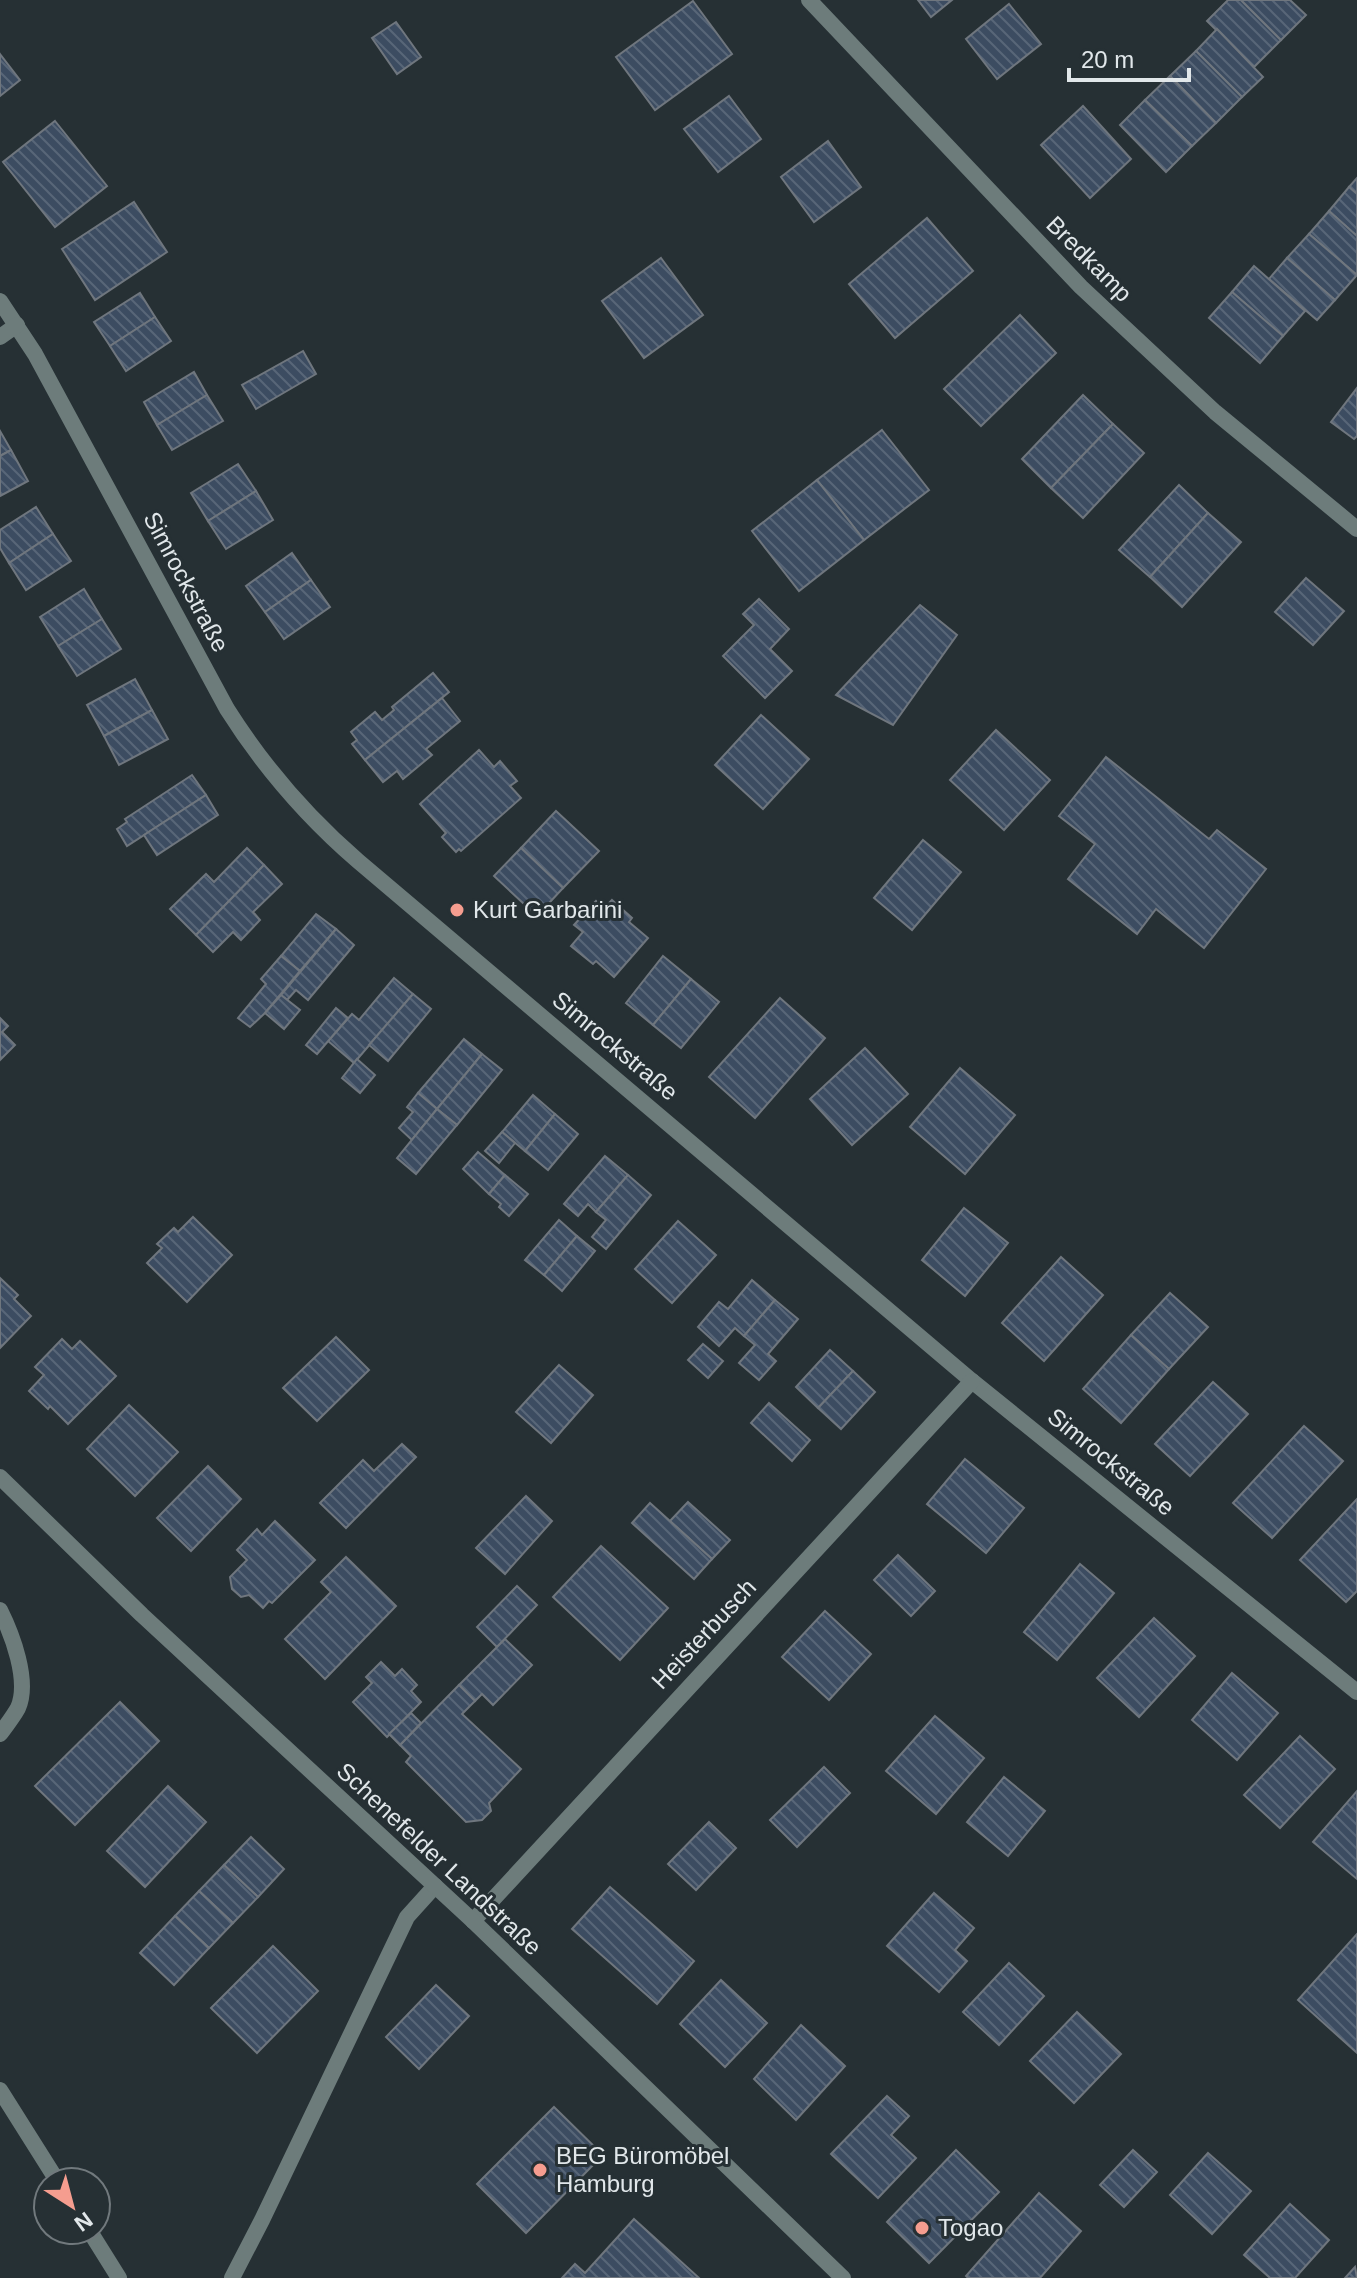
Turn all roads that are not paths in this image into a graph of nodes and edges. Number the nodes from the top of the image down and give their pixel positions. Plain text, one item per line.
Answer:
1 (809, 0) edge
2 (0, 301) edge
3 (17, 325) junction
4 (0, 337) edge
5 (1357, 529) edge
6 (972, 1381) junction
7 (0, 1477) edge
8 (0, 1610) edge
9 (1357, 1692) edge
10 (0, 1734) edge
11 (435, 1886) junction
12 (473, 1921) junction
13 (0, 2090) edge
14 (48, 2166) edge
15 (99, 2246) edge
16 (119, 2278) edge
17 (232, 2278) edge
18 (843, 2278) edge

1 - 5 street, Bredkamp
2 - 3 street, Simrockstraße
3 - 4 street
3 - 6 street, Simrockstraße
6 - 9 street, Simrockstraße
6 - 12 street, Heisterbusch
7 - 11 street, Schenefelder Landstraße
8 - 10 street
11 - 12 street, Schenefelder Landstraße
11 - 17 street
12 - 18 street, Schenefelder Landstraße
13 - 14 street
15 - 16 street

